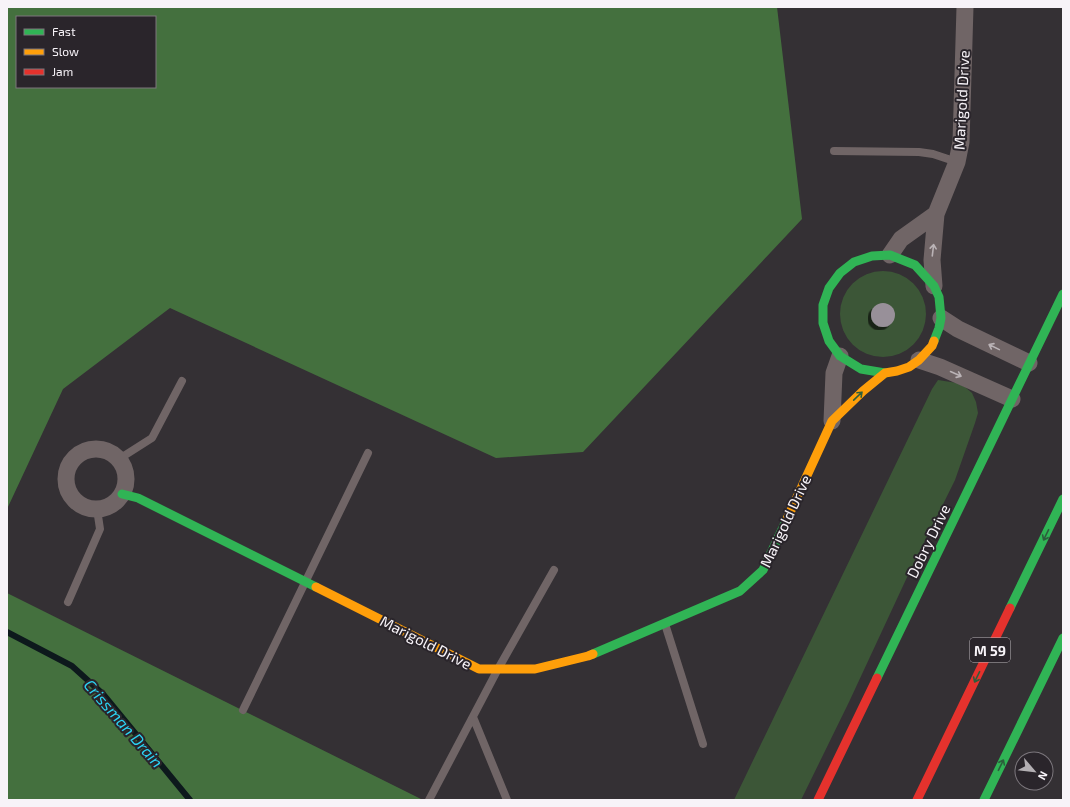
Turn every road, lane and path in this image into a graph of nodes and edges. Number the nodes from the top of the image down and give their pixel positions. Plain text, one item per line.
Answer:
1 (965, 7) edge
2 (834, 151) dead end
3 (957, 162) junction
4 (936, 214) junction
5 (890, 255) junction
6 (934, 286) junction
7 (1063, 294) edge
8 (941, 318) junction
9 (840, 356) junction
10 (919, 360) junction
11 (1029, 364) junction
12 (885, 373) junction
13 (182, 380) dead end
14 (1012, 399) junction
15 (832, 421) junction
16 (368, 453) dead end
17 (119, 459) junction
18 (122, 494) junction
19 (1063, 500) edge
20 (97, 509) junction
21 (554, 570) dead end
22 (306, 582) junction
23 (68, 602) dead end
24 (665, 623) junction
25 (1063, 638) edge
26 (498, 669) junction
27 (243, 710) dead end
28 (473, 717) junction
29 (703, 744) dead end
30 (429, 800) edge
31 (507, 800) edge
32 (818, 800) edge
33 (917, 800) edge
34 (984, 800) edge

1 - 3 street, Marigold Drive
2 - 3 lane
3 - 4 street, Marigold Drive
4 - 5 street
6 -> 4 street, Marigold Drive
5 - 6 main road, Marigold Drive
5 - 9 main road, Marigold Drive
6 - 8 main road, Marigold Drive
7 - 11 main road, Dobry Drive
8 - 10 main road, Marigold Drive
11 -> 8 street
9 - 12 main road, Marigold Drive
9 - 15 street, Marigold Drive
10 - 12 main road, Marigold Drive
10 -> 14 street
11 - 14 main road, Dobry Drive
15 -> 12 main road, Marigold Drive
13 - 17 lane
14 - 32 main road, Dobry Drive
15 - 24 main road, Marigold Drive
16 - 22 lane
17 - 18 street
17 - 20 street
18 - 20 street
18 - 22 main road, Marigold Drive
19 -> 33 main road, M 59
20 - 23 lane
21 - 26 lane
22 - 26 main road, Marigold Drive
22 - 27 lane
24 - 26 main road, Marigold Drive
24 - 29 lane
34 -> 25 main road
26 - 28 lane
28 - 30 lane
28 - 31 lane

